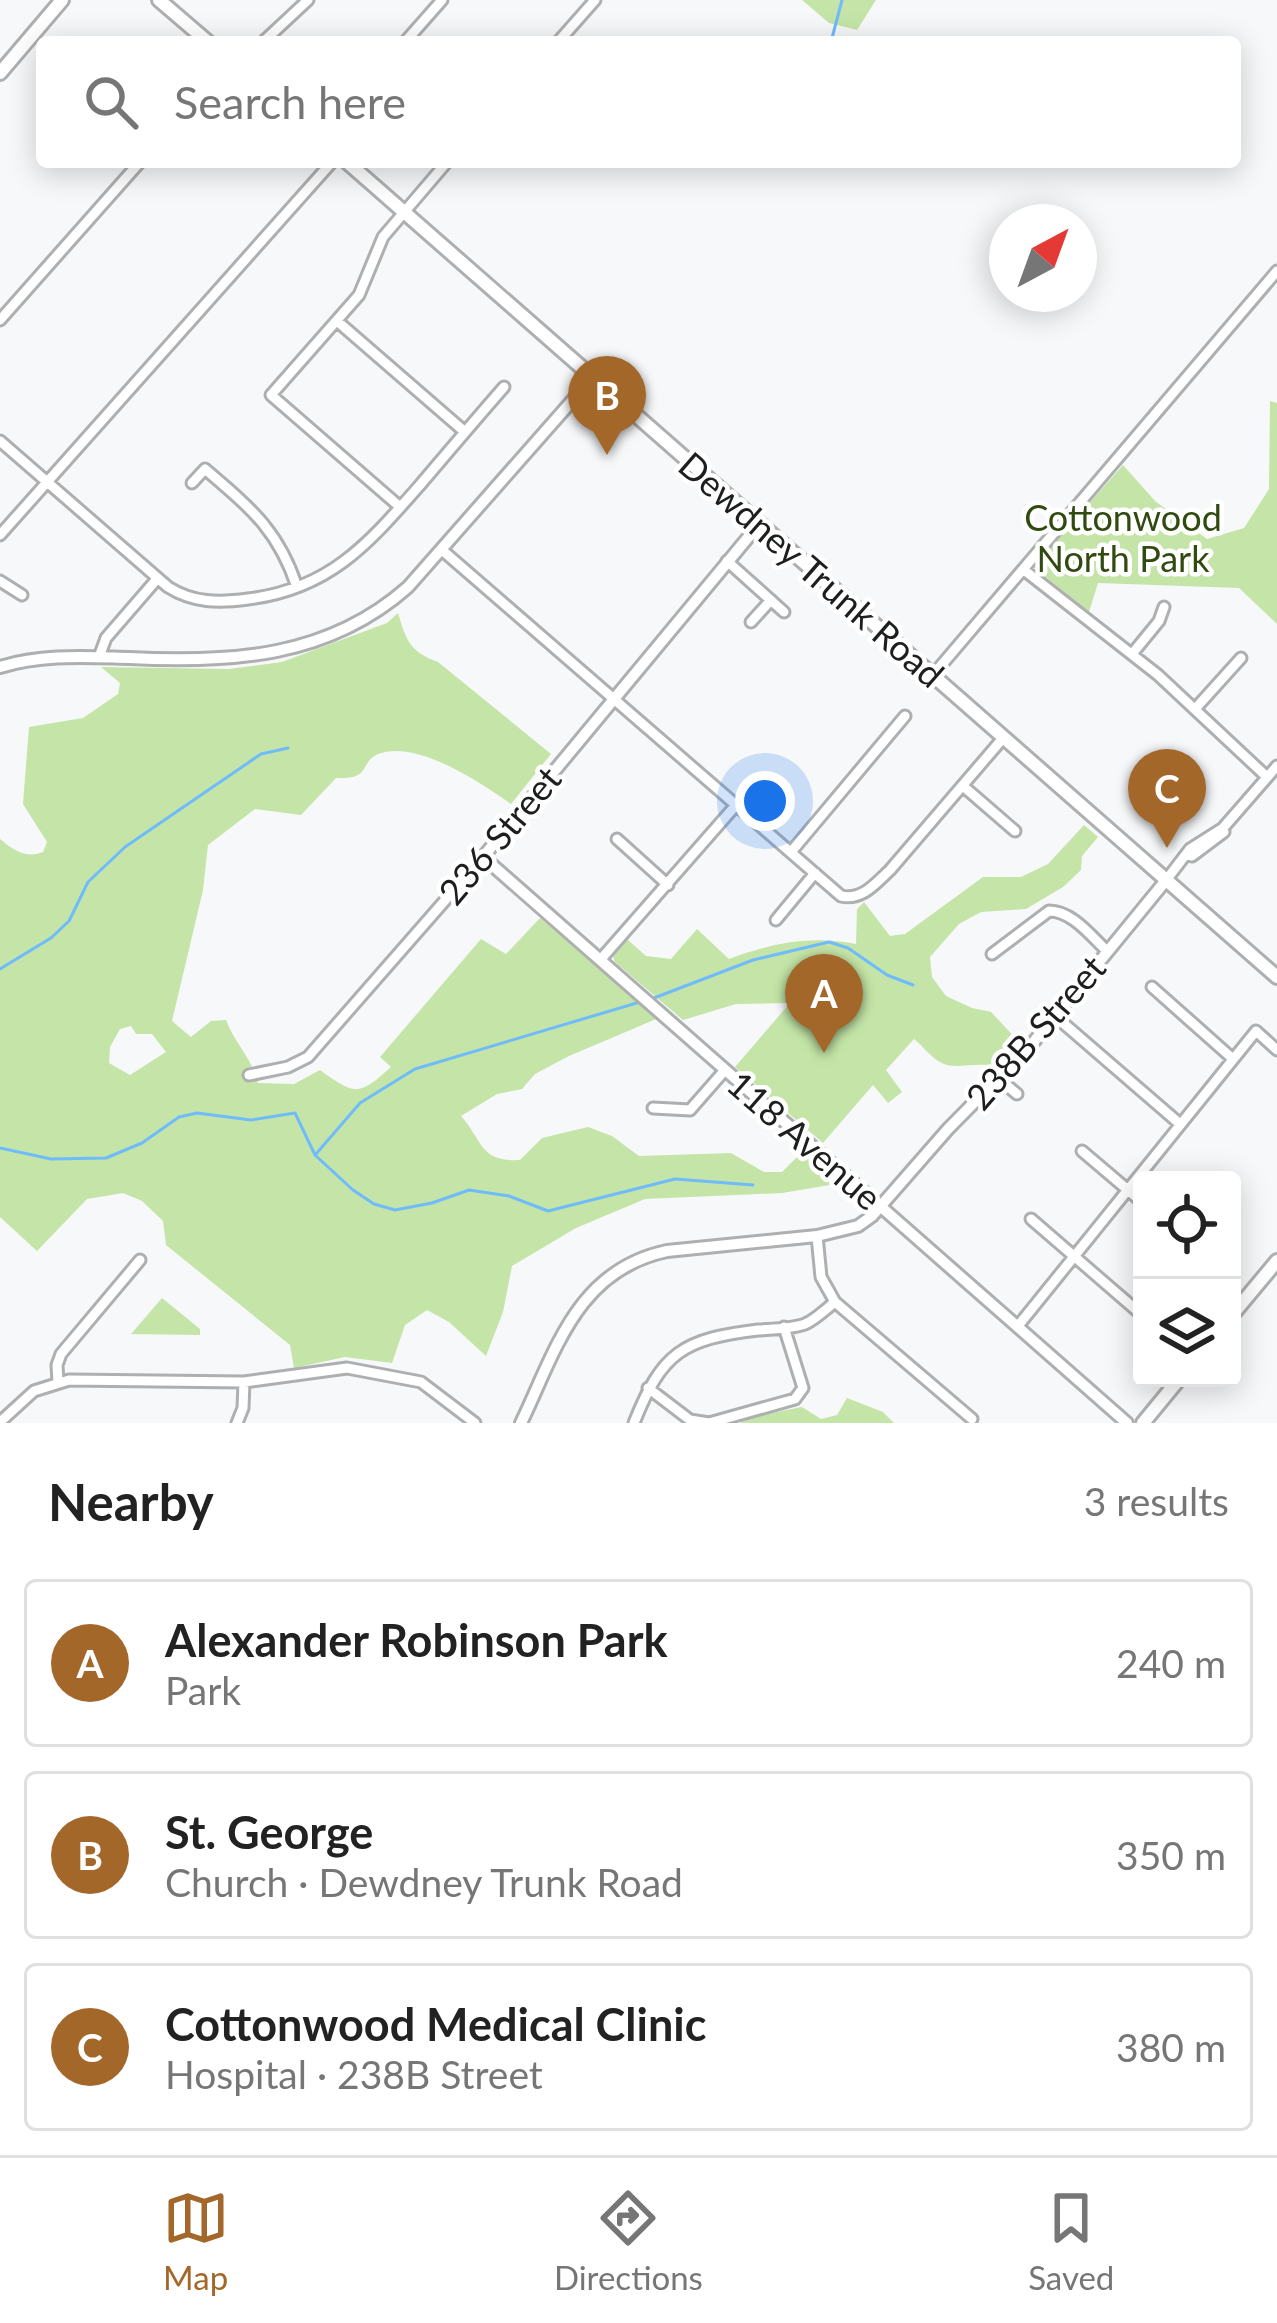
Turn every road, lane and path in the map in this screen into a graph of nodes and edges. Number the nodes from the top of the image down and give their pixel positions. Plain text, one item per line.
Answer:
1 (62, 0) edge
2 (160, 0) edge
3 (308, 0) edge
4 (442, 0) edge
5 (595, 0) edge
6 (201, 36) edge
7 (269, 36) edge
8 (410, 36) edge
9 (563, 36) edge
10 (1, 69) edge
11 (135, 168) edge
12 (327, 168) edge
13 (354, 168) edge
14 (443, 168) edge
15 (405, 212) junction
16 (1277, 271) edge
17 (0, 320) edge
18 (337, 321) junction
19 (593, 377) junction
20 (504, 387) dead end
21 (465, 432) junction
22 (0, 441) edge
23 (47, 482) junction
24 (192, 483) dead end
25 (400, 507) junction
26 (760, 524) junction
27 (0, 535) edge
28 (442, 550) junction
29 (727, 561) junction
30 (1024, 569) junction
31 (157, 579) junction
32 (0, 581) edge
33 (297, 587) junction
34 (22, 596) dead end
35 (771, 600) junction
36 (1164, 607) dead end
37 (784, 612) dead end
38 (751, 622) dead end
39 (1132, 654) junction
40 (99, 657) junction
41 (1241, 658) dead end
42 (0, 667) edge
43 (933, 675) junction
44 (613, 698) junction
45 (1195, 709) junction
46 (905, 716) dead end
47 (1004, 737) junction
48 (1277, 766) edge
49 (1268, 777) junction
50 (963, 785) junction
51 (736, 805) junction
52 (1015, 831) dead end
53 (617, 839) dead end
54 (791, 852) junction
55 (483, 857) junction
56 (814, 873) junction
57 (1166, 879) junction
58 (668, 885) junction
59 (776, 920) dead end
60 (1107, 951) junction
61 (992, 954) dead end
62 (601, 959) junction
63 (1277, 976) edge
64 (1152, 987) dead end
65 (1055, 1016) junction
66 (1277, 1050) edge
67 (1233, 1059) junction
68 (725, 1070) junction
69 (249, 1075) dead end
70 (998, 1077) junction
71 (1017, 1094) dead end
72 (653, 1108) dead end
73 (1180, 1124) junction
74 (1082, 1151) dead end
75 (1127, 1190) junction
76 (1133, 1195) edge
77 (882, 1208) junction
78 (1030, 1219) dead end
79 (817, 1236) junction
80 (1075, 1256) junction
81 (140, 1260) dead end
82 (1277, 1261) edge
83 (835, 1302) junction
84 (1241, 1304) edge
85 (1133, 1307) edge
86 (1018, 1326) junction
87 (784, 1327) junction
88 (58, 1382) junction
89 (244, 1382) junction
90 (1173, 1387) edge
91 (648, 1388) junction
92 (972, 1419) dead end
93 (0, 1422) edge
94 (237, 1423) edge
95 (476, 1423) edge
96 (521, 1423) edge
97 (634, 1423) edge
98 (1126, 1423) edge
99 (1143, 1423) edge

1 - 10 main road
2 - 6 main road
3 - 7 street
4 - 8 street
5 - 9 street
11 - 17 street
12 - 23 street
13 - 15 main road, Dewdney Trunk Road
14 - 15 street
15 - 18 street
15 - 19 main road, Dewdney Trunk Road
16 - 30 street
18 - 21 street
18 - 25 street
19 - 26 main road, Dewdney Trunk Road
19 - 28 street
20 - 21 street
21 - 25 street
22 - 23 street
23 - 27 street
23 - 31 street
24 - 33 street
25 - 33 street
26 - 29 street, 236 Street
26 - 43 main road, Dewdney Trunk Road
28 - 40 street
28 - 44 street
29 - 35 street
29 - 44 street, 236 Street
30 - 39 street
30 - 43 street
31 - 33 street
31 - 40 street
32 - 34 street
35 - 37 street
35 - 38 street
36 - 39 street
39 - 45 street
40 - 42 street
41 - 45 street
43 - 47 main road, Dewdney Trunk Road
44 - 51 street
44 - 55 street, 236 Street
45 - 49 street
46 - 54 street
47 - 50 street
47 - 57 main road, Dewdney Trunk Road
48 - 49 street, 238B Street
49 - 57 street, 238B Street
50 - 52 street
50 - 56 street
51 - 54 street
51 - 58 street
53 - 58 street
54 - 56 street
55 - 62 street, 118 Avenue
55 - 69 street, 236 Street
56 - 59 street
57 - 60 street, 238B Street
57 - 63 main road, Dewdney Trunk Road
58 - 62 street
60 - 61 street
60 - 65 street, 238B Street
62 - 68 street, 118 Avenue
64 - 67 street
65 - 70 street, 238B Street
65 - 73 street
66 - 67 street
67 - 73 street
68 - 72 street
68 - 77 street, 118 Avenue
70 - 71 street
70 - 77 street, 238B Street
73 - 75 street
74 - 75 street
75 - 76 street
75 - 80 street
77 - 79 street
77 - 86 street, 118 Avenue
78 - 80 street
79 - 83 street
79 - 96 street
80 - 85 street
80 - 86 street
81 - 88 street
82 - 84 main road
83 - 87 street
83 - 92 street
86 - 98 street, 118 Avenue
87 - 91 street
87 - 91 street
88 - 89 street
88 - 93 street
89 - 94 street
89 - 95 street
90 - 99 main road
91 - 97 street

